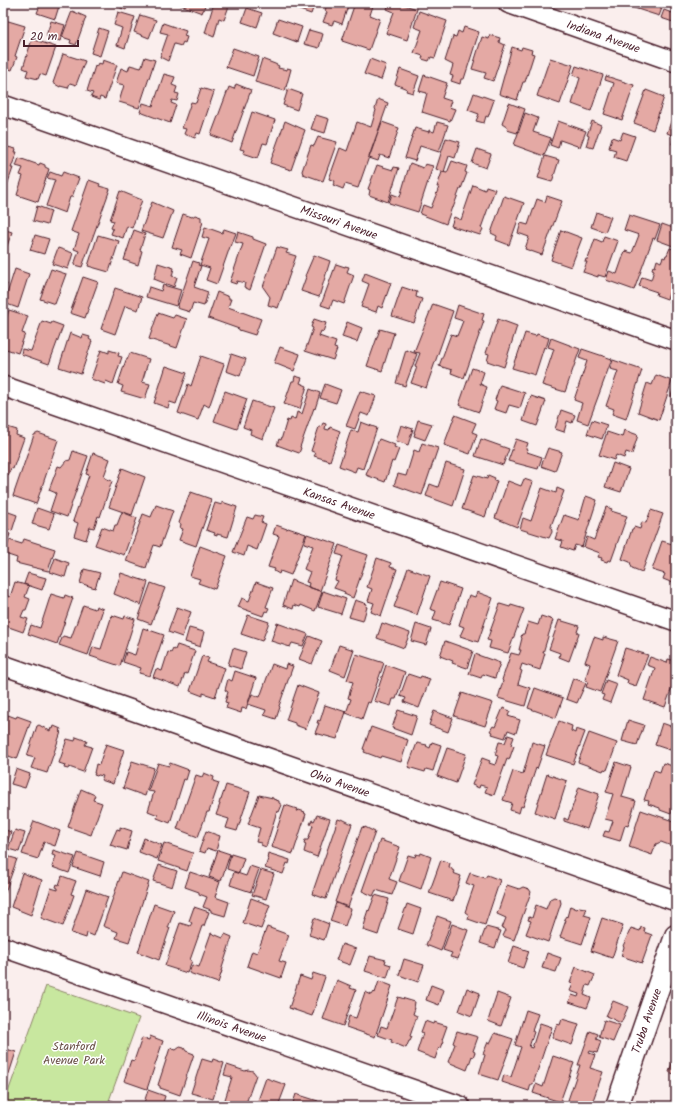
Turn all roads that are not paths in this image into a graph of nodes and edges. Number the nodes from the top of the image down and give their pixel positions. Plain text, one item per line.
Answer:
1 (508, 3) edge
2 (676, 62) edge
3 (3, 105) edge
4 (676, 340) edge
5 (3, 386) edge
6 (676, 621) edge
7 (3, 666) edge
8 (676, 901) edge
9 (676, 936) edge
10 (3, 947) edge
11 (460, 1106) edge
12 (616, 1106) edge

1 - 2 street, Indiana Avenue
3 - 4 street, Missouri Avenue
5 - 6 street, Kansas Avenue
7 - 8 street, Ohio Avenue
9 - 12 street, Truba Avenue
10 - 11 street, Illinois Avenue

